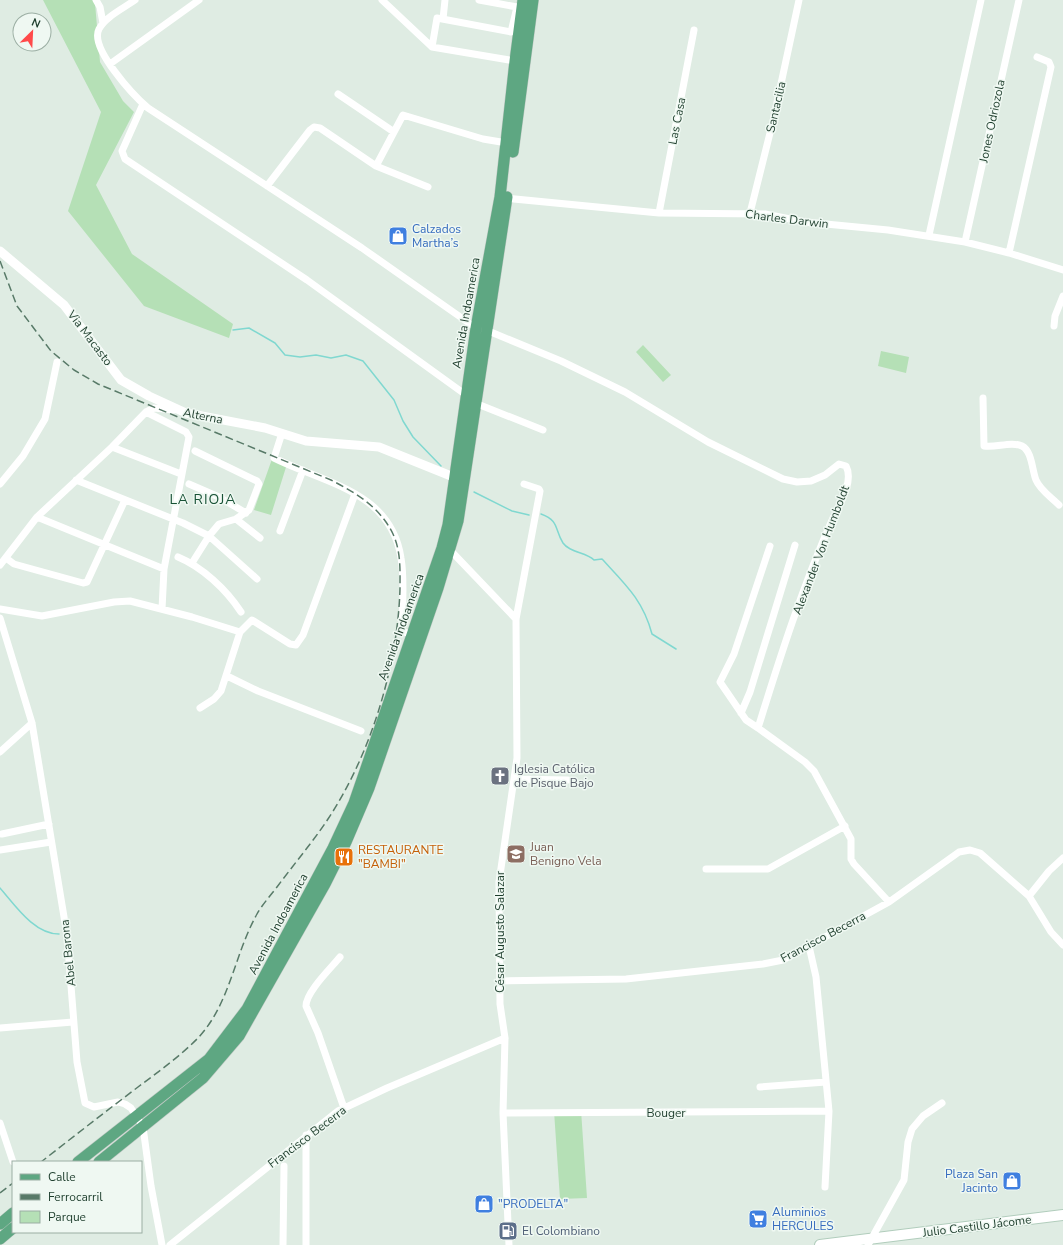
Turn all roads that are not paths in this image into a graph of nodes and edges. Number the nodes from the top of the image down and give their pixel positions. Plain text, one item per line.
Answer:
1 (96, 0) edge
2 (135, 0) edge
3 (199, 0) edge
4 (382, 0) edge
5 (445, 0) edge
6 (479, 0) edge
7 (523, 0) edge
8 (534, 0) edge
9 (799, 0) edge
10 (981, 0) edge
11 (1019, 0) edge
12 (443, 19) junction
13 (104, 23) junction
14 (694, 30) dead end
15 (432, 47) junction
16 (1037, 57) dead end
17 (515, 61) junction
18 (110, 64) junction
19 (338, 94) dead end
20 (143, 104) junction
21 (394, 132) junction
22 (507, 143) junction
23 (376, 166) junction
24 (267, 186) junction
25 (428, 187) dead end
26 (503, 201) junction
27 (660, 213) junction
28 (750, 213) junction
29 (929, 235) junction
30 (965, 242) junction
31 (0, 251) edge
32 (1009, 253) junction
33 (1063, 270) edge
34 (1063, 296) edge
35 (1054, 326) dead end
36 (481, 329) junction
37 (57, 362) dead end
38 (466, 394) junction
39 (983, 398) dead end
40 (475, 403) junction
41 (146, 412) junction
42 (186, 413) junction
43 (543, 430) dead end
44 (282, 433) junction
45 (112, 447) junction
46 (195, 450) dead end
47 (303, 470) junction
48 (181, 474) junction
49 (459, 479) junction
50 (76, 480) junction
51 (0, 484) edge
52 (190, 484) dead end
53 (524, 484) dead end
54 (355, 494) junction
55 (125, 500) junction
56 (1059, 505) dead end
57 (246, 513) junction
58 (37, 517) junction
59 (173, 519) junction
60 (236, 519) junction
61 (280, 530) dead end
62 (209, 536) junction
63 (260, 538) dead end
64 (104, 544) junction
65 (795, 545) dead end
66 (770, 546) dead end
67 (446, 550) junction
68 (178, 557) dead end
69 (6, 558) junction
70 (192, 563) junction
71 (0, 565) edge
72 (164, 569) junction
73 (257, 579) dead end
74 (432, 594) junction
75 (0, 609) edge
76 (162, 609) junction
77 (240, 612) dead end
78 (0, 618) edge
79 (516, 619) junction
80 (240, 632) junction
81 (412, 635) junction
82 (227, 676) junction
83 (200, 708) dead end
84 (741, 713) junction
85 (32, 723) junction
86 (758, 728) junction
87 (361, 731) dead end
88 (0, 752) edge
89 (516, 779) junction
90 (568, 780) dead end
91 (49, 824) junction
92 (845, 826) junction
93 (2, 834) dead end
94 (51, 842) junction
95 (0, 850) edge
96 (1063, 858) edge
97 (706, 869) dead end
98 (1029, 896) junction
99 (889, 902) junction
100 (1063, 945) edge
101 (809, 946) junction
102 (340, 957) dead end
103 (500, 981) junction
104 (73, 1022) junction
105 (0, 1028) edge
106 (505, 1038) junction
107 (826, 1082) junction
108 (760, 1087) dead end
109 (942, 1103) dead end
110 (344, 1108) junction
111 (829, 1111) junction
112 (504, 1113) junction
113 (136, 1116) junction
114 (0, 1123) edge
115 (143, 1127) junction
116 (306, 1135) junction
117 (13, 1161) edge
118 (79, 1161) edge
119 (100, 1161) edge
120 (284, 1166) dead end
121 (825, 1188) dead end
122 (12, 1214) edge
123 (1063, 1215) edge
124 (0, 1224) edge
125 (12, 1229) edge
126 (0, 1239) edge
127 (870, 1242) edge
128 (162, 1245) edge
129 (170, 1245) edge
130 (283, 1245) edge
131 (306, 1245) edge
132 (509, 1245) edge
133 (820, 1245) edge

1 - 13 street
2 - 13 street
3 - 18 street
4 - 15 street
5 - 12 street
6 - 12 street
7 - 17 main road, Avenida Indoamerica
8 - 26 main road, Avenida Indoamerica
9 - 28 street, Santacilia
10 - 29 street
11 - 30 street, Jones Odriozola
12 - 15 street
13 - 18 street
14 - 27 street, Las Casa
15 - 17 street
16 - 32 street
17 - 22 main road, Avenida Indoamerica
18 - 20 street
19 - 21 street
20 - 24 street
20 - 38 street
21 - 22 street
21 - 23 street
22 - 26 main road, Avenida Indoamerica
23 - 24 street
23 - 25 street
24 - 36 street
26 - 27 street, Charles Darwin
26 - 36 main road, Avenida Indoamerica
27 - 28 street, Charles Darwin
28 - 29 street, Charles Darwin
29 - 30 street, Charles Darwin
30 - 32 street, Charles Darwin
31 - 42 street, Via Macasto
32 - 33 street, Charles Darwin
34 - 35 street
36 - 38 main road, Avenida Indoamerica
36 - 40 main road, Avenida Indoamerica
36 - 86 street, Alexander Von Humboldt
37 - 51 street
38 - 49 main road, Avenida Indoamerica
39 - 56 street
40 - 43 street
40 - 49 main road, Avenida Indoamerica
41 - 42 street, Alterna
41 - 45 street
41 - 48 street
42 - 44 street, Alterna
44 - 47 street
44 - 49 street, Alterna
45 - 48 street
45 - 50 street
46 - 57 street
47 - 54 street
47 - 61 street
48 - 59 street
49 - 67 main road, Avenida Indoamerica
50 - 55 street
50 - 58 street
52 - 57 street
53 - 79 street, César Augusto Salazar
54 - 80 street
54 - 81 street
55 - 59 street
55 - 64 street
57 - 60 street
58 - 64 street
58 - 69 street
59 - 62 street
59 - 72 street
60 - 62 street
60 - 63 street
62 - 70 street
62 - 73 street
64 - 69 street
64 - 72 street
65 - 84 street
66 - 84 street
67 - 74 main road, Avenida Indoamerica
67 - 79 street
68 - 70 street
69 - 71 street
70 - 77 street
72 - 76 street
74 - 81 main road, Avenida Indoamerica
74 - 115 main road, Avenida Indoamerica
75 - 76 street
76 - 80 street
78 - 85 street, Abel Barona
79 - 89 street, César Augusto Salazar
80 - 82 street
81 - 113 main road, Avenida Indoamerica
82 - 83 street
82 - 87 street
84 - 86 street
85 - 88 street
85 - 91 street, Abel Barona
86 - 92 street
89 - 90 street
89 - 103 street, César Augusto Salazar
91 - 93 street
91 - 94 street, Abel Barona
92 - 97 street
92 - 99 street
94 - 95 street
94 - 104 street, Abel Barona
96 - 98 street
98 - 99 street, Francisco Becerra
98 - 100 street, Francisco Becerra
99 - 101 street, Francisco Becerra
101 - 103 street, Francisco Becerra
101 - 107 street
102 - 110 street
103 - 106 street, César Augusto Salazar
104 - 105 street
104 - 113 street, Abel Barona
106 - 110 street, Francisco Becerra
106 - 112 street, César Augusto Salazar
107 - 108 street
107 - 111 street
109 - 127 street
110 - 116 street, Francisco Becerra
111 - 112 street, Bouger
111 - 121 street
112 - 132 street, César Augusto Salazar
113 - 115 street, Abel Barona
113 - 118 main road, Avenida Indoamerica
114 - 117 street
115 - 119 main road, Avenida Indoamerica
115 - 128 street, Abel Barona
116 - 129 street, Francisco Becerra
116 - 131 street
120 - 130 street
122 - 124 main road
123 - 127 main road, Julio Castillo Jácome
125 - 126 main road
127 - 133 main road, Julio Castillo Jácome

